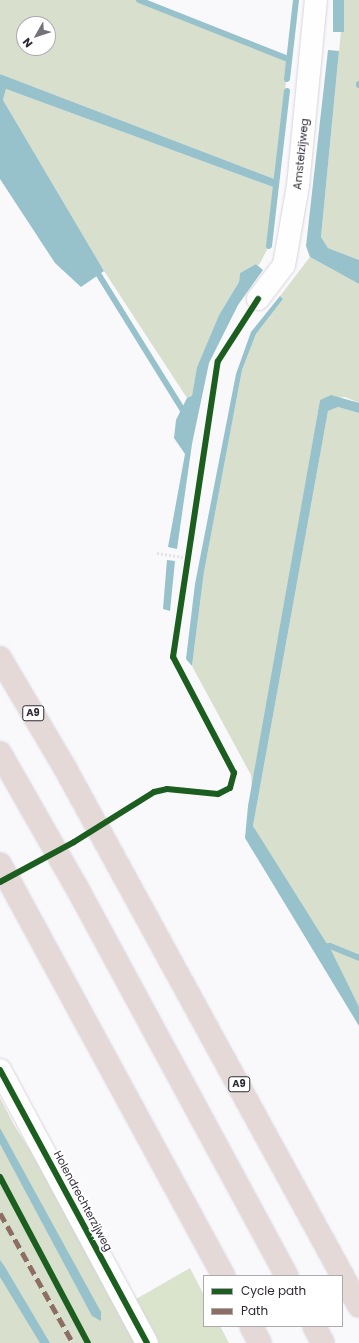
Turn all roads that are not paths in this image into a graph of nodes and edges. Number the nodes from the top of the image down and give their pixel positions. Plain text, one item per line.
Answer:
1 (316, 0) edge
2 (258, 299) dead end
3 (0, 658) edge
4 (0, 752) edge
5 (0, 864) edge
6 (0, 1070) edge
7 (223, 1275) edge
8 (286, 1275) edge
9 (342, 1275) edge
10 (343, 1277) edge
11 (359, 1306) edge
12 (252, 1327) edge
13 (315, 1327) edge
14 (147, 1343) edge
15 (260, 1343) edge
16 (323, 1343) edge

1 - 2 street, Amstelzijweg
3 - 9 highway, A9
4 - 8 highway
5 - 7 highway
6 - 14 street, Holendrechterzijweg
10 - 11 highway, A9
12 - 15 highway
13 - 16 highway

